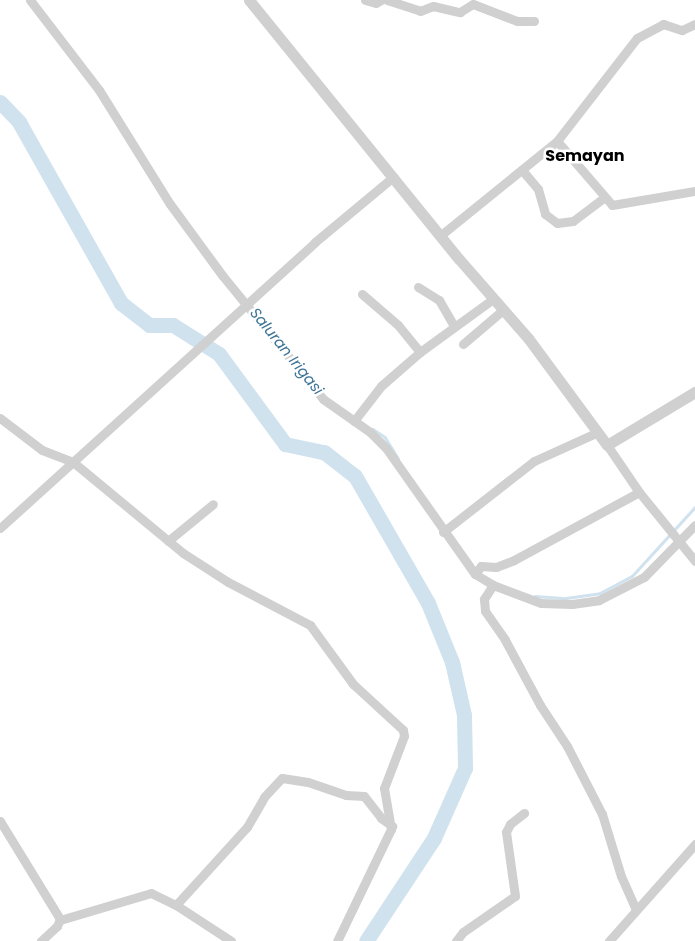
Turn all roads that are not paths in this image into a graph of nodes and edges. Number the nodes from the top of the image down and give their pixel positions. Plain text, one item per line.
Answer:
1 (30, 0) edge
2 (249, 0) edge
3 (365, 0) edge
4 (381, 0) edge
5 (387, 0) edge
6 (534, 21) dead end
7 (695, 24) edge
8 (557, 141) junction
9 (522, 170) junction
10 (393, 177) junction
11 (695, 192) edge
12 (604, 198) junction
13 (440, 235) junction
14 (418, 286) dead end
15 (362, 294) dead end
16 (493, 299) junction
17 (247, 304) junction
18 (504, 310) junction
19 (454, 326) junction
20 (463, 344) dead end
21 (420, 352) junction
22 (695, 392) edge
23 (356, 418) junction
24 (0, 419) edge
25 (598, 432) junction
26 (607, 445) junction
27 (73, 462) junction
28 (639, 492) junction
29 (213, 504) dead end
30 (695, 525) edge
31 (0, 528) edge
32 (446, 530) junction
33 (168, 541) junction
34 (680, 541) junction
35 (695, 561) edge
36 (477, 571) junction
37 (493, 585) junction
38 (524, 813) dead end
39 (0, 821) edge
40 (392, 826) junction
41 (695, 844) edge
42 (176, 905) junction
43 (636, 910) junction
44 (60, 920) junction
45 (612, 940) edge
46 (41, 941) edge
47 (230, 941) edge
48 (337, 941) edge
49 (456, 941) edge

1 - 17 street
2 - 10 street
3 - 4 street
5 - 6 street
7 - 8 street
8 - 9 street
8 - 12 street
9 - 12 street
9 - 13 street
10 - 13 street
10 - 17 street
11 - 12 street
13 - 16 street
14 - 19 street
15 - 21 street
16 - 18 street
16 - 19 street
17 - 23 street
17 - 27 street
18 - 20 street
18 - 25 street
19 - 21 street
21 - 23 street
22 - 26 street
23 - 32 street
24 - 27 street
25 - 26 street
25 - 32 street
26 - 28 street
27 - 31 street
27 - 33 street
28 - 34 street
28 - 36 street
29 - 33 street
30 - 34 street
32 - 36 street
33 - 40 street
34 - 35 street
34 - 37 street
36 - 37 street
37 - 43 street
38 - 49 street
39 - 44 street
40 - 42 street
40 - 48 street
41 - 43 street
42 - 44 street
42 - 47 street
43 - 45 street
44 - 46 street

